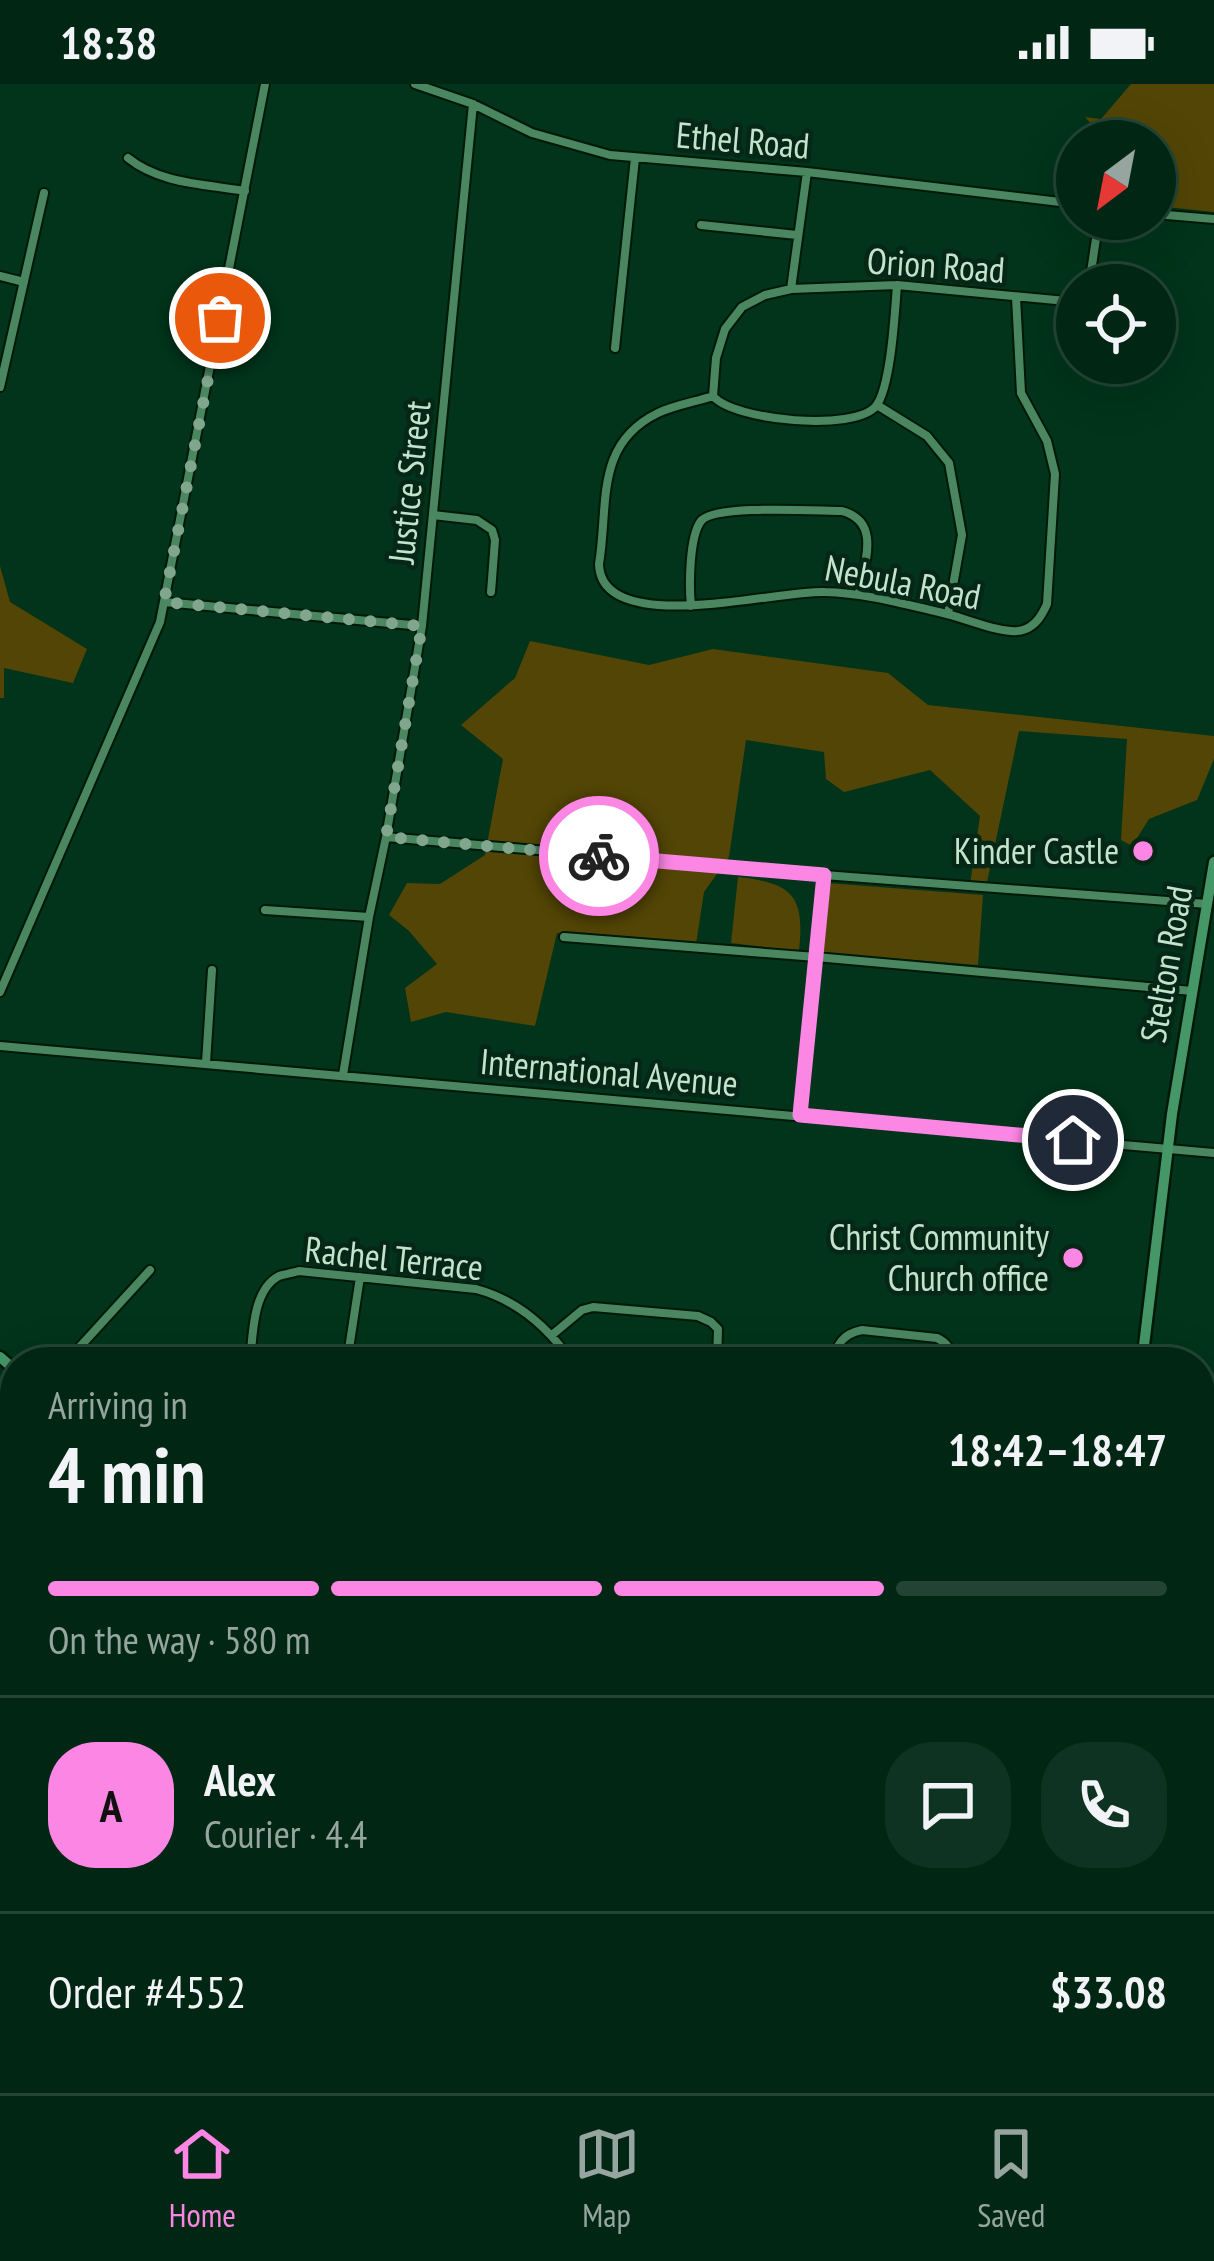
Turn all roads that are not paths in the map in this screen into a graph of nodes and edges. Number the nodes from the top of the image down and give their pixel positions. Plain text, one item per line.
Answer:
1 (266, 84) edge
2 (416, 84) edge
3 (473, 104) junction
4 (128, 158) dead end
5 (635, 158) junction
6 (807, 172) junction
7 (245, 190) junction
8 (44, 194) dead end
9 (1056, 202) edge
10 (1176, 216) edge
11 (1214, 219) edge
12 (701, 225) dead end
13 (797, 235) junction
14 (0, 276) edge
15 (24, 282) junction
16 (897, 285) junction
17 (791, 289) junction
18 (1016, 297) junction
19 (1056, 300) edge
20 (615, 348) dead end
21 (0, 387) edge
22 (712, 396) junction
23 (877, 405) junction
24 (433, 514) junction
25 (491, 592) dead end
26 (860, 594) junction
27 (164, 602) junction
28 (691, 606) junction
29 (949, 614) junction
30 (422, 626) junction
31 (386, 837) junction
32 (1214, 862) edge
33 (824, 875) junction
34 (1207, 904) junction
35 (265, 910) dead end
36 (369, 917) junction
37 (564, 938) dead end
38 (817, 957) junction
39 (212, 970) dead end
40 (1192, 991) junction
41 (0, 992) edge
42 (0, 1046) edge
43 (206, 1063) junction
44 (343, 1076) junction
45 (800, 1115) junction
46 (1167, 1149) junction
47 (1214, 1153) edge
48 (150, 1270) dead end
49 (360, 1277) junction
50 (552, 1336) junction
51 (80, 1347) edge
52 (252, 1347) edge
53 (349, 1347) edge
54 (560, 1347) edge
55 (717, 1347) edge
56 (837, 1347) edge
57 (948, 1347) edge
58 (1144, 1347) edge

1 - 7 street
2 - 3 street, Ethel Road
3 - 5 street, Ethel Road
3 - 24 street, Justice Street
4 - 7 street
5 - 6 street, Ethel Road
5 - 20 street
6 - 9 street, Ethel Road
6 - 13 street
7 - 27 street
8 - 15 street
10 - 11 street
12 - 13 street
13 - 17 street
14 - 15 street
15 - 21 street
16 - 17 street, Orion Road
16 - 18 street, Orion Road
16 - 23 street
17 - 22 street
18 - 19 street, Orion Road
18 - 29 street, Nebula Road
22 - 23 street
22 - 28 street, Nebula Road
23 - 29 street
24 - 25 street
24 - 30 street, Justice Street
26 - 28 street, Nebula Road
26 - 28 street
26 - 29 street, Nebula Road
27 - 30 street
27 - 41 street
30 - 31 street, Justice Street
31 - 33 street
31 - 36 street, Justice Street
32 - 34 main road, Stelton Road
33 - 34 street
33 - 38 street
34 - 40 main road, Stelton Road
35 - 36 street
36 - 44 street, Justice Street
37 - 38 street
38 - 40 street
38 - 45 street
39 - 43 street
40 - 46 main road, Stelton Road
42 - 43 street, International Avenue
43 - 44 street, International Avenue
44 - 45 street, International Avenue
45 - 46 street, International Avenue
46 - 47 street, International Avenue
46 - 58 main road, Stelton Road
48 - 51 street
49 - 50 street, Rachel Terrace
49 - 52 street, Rachel Terrace
49 - 53 street
50 - 54 street, Rachel Terrace
50 - 55 street
56 - 57 street

